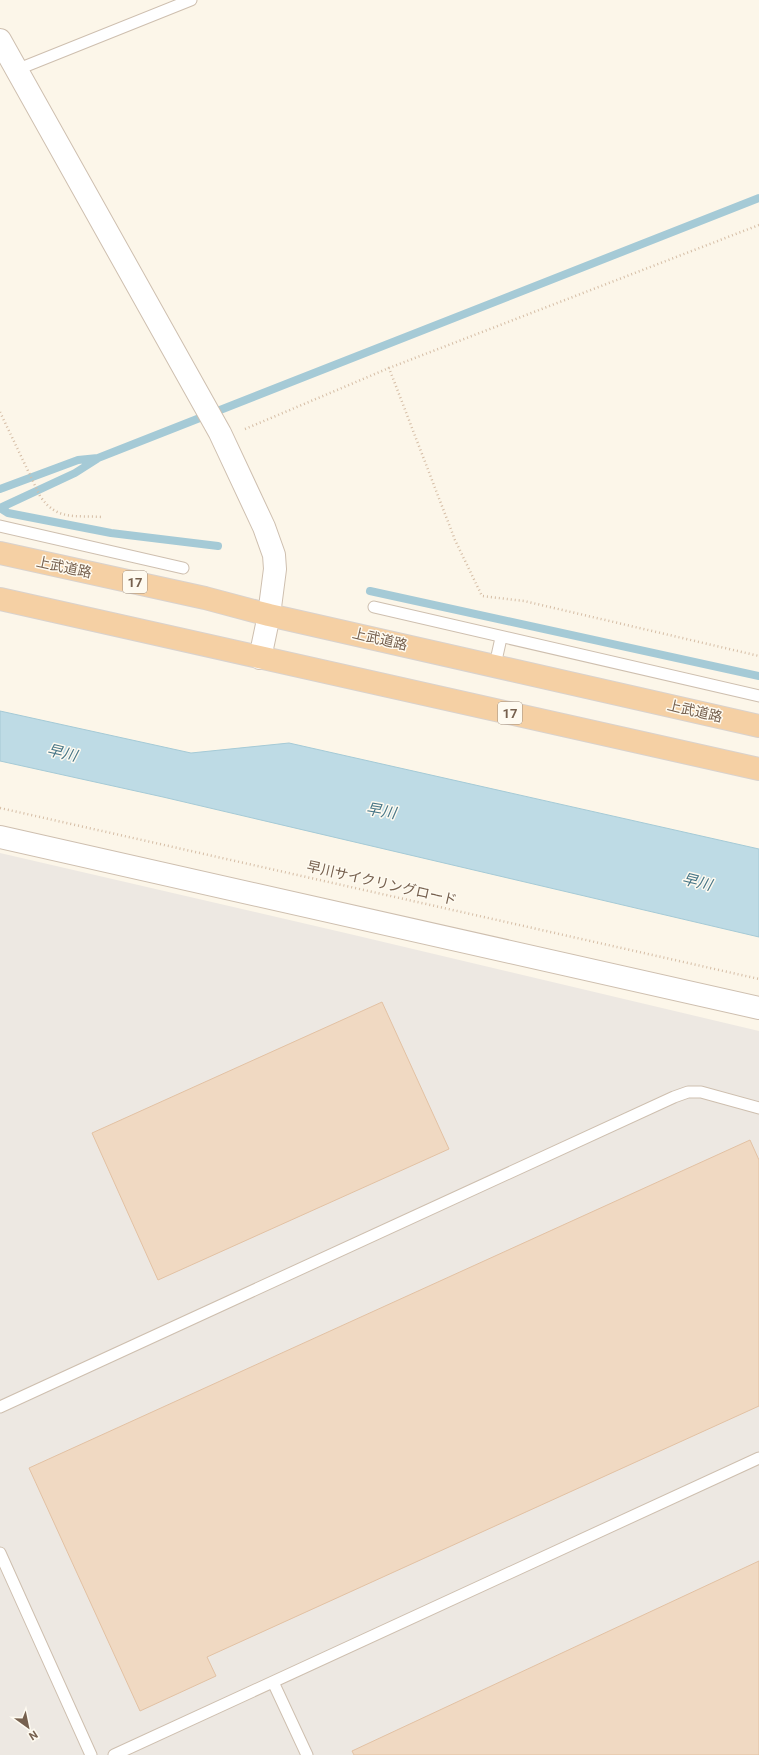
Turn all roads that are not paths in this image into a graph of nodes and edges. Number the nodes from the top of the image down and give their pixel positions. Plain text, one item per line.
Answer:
1 (191, 0) edge
2 (0, 40) edge
3 (16, 70) junction
4 (0, 526) edge
5 (0, 553) edge
6 (183, 568) dead end
7 (0, 599) edge
8 (374, 607) dead end
9 (269, 615) junction
10 (501, 638) junction
11 (260, 658) junction
12 (494, 665) junction
13 (759, 696) edge
14 (759, 726) edge
15 (759, 769) edge
16 (0, 837) edge
17 (759, 1008) edge
18 (759, 1108) edge
19 (0, 1407) edge
20 (759, 1458) edge
21 (0, 1553) edge
22 (273, 1682) junction
23 (91, 1755) edge
24 (114, 1755) edge
25 (307, 1755) edge

1 - 3 lane
2 - 3 street
3 - 9 street
4 - 6 lane
5 - 9 highway, 上武道路 / 17
7 - 11 highway, 17
8 - 10 lane
9 - 11 street
9 - 12 highway, 上武道路 / 17
10 - 12 lane
10 - 13 lane
11 - 15 highway, 17
12 - 14 highway, 上武道路 / 17
16 - 17 street
18 - 19 lane
20 - 22 lane
21 - 23 lane
22 - 24 lane
22 - 25 lane

